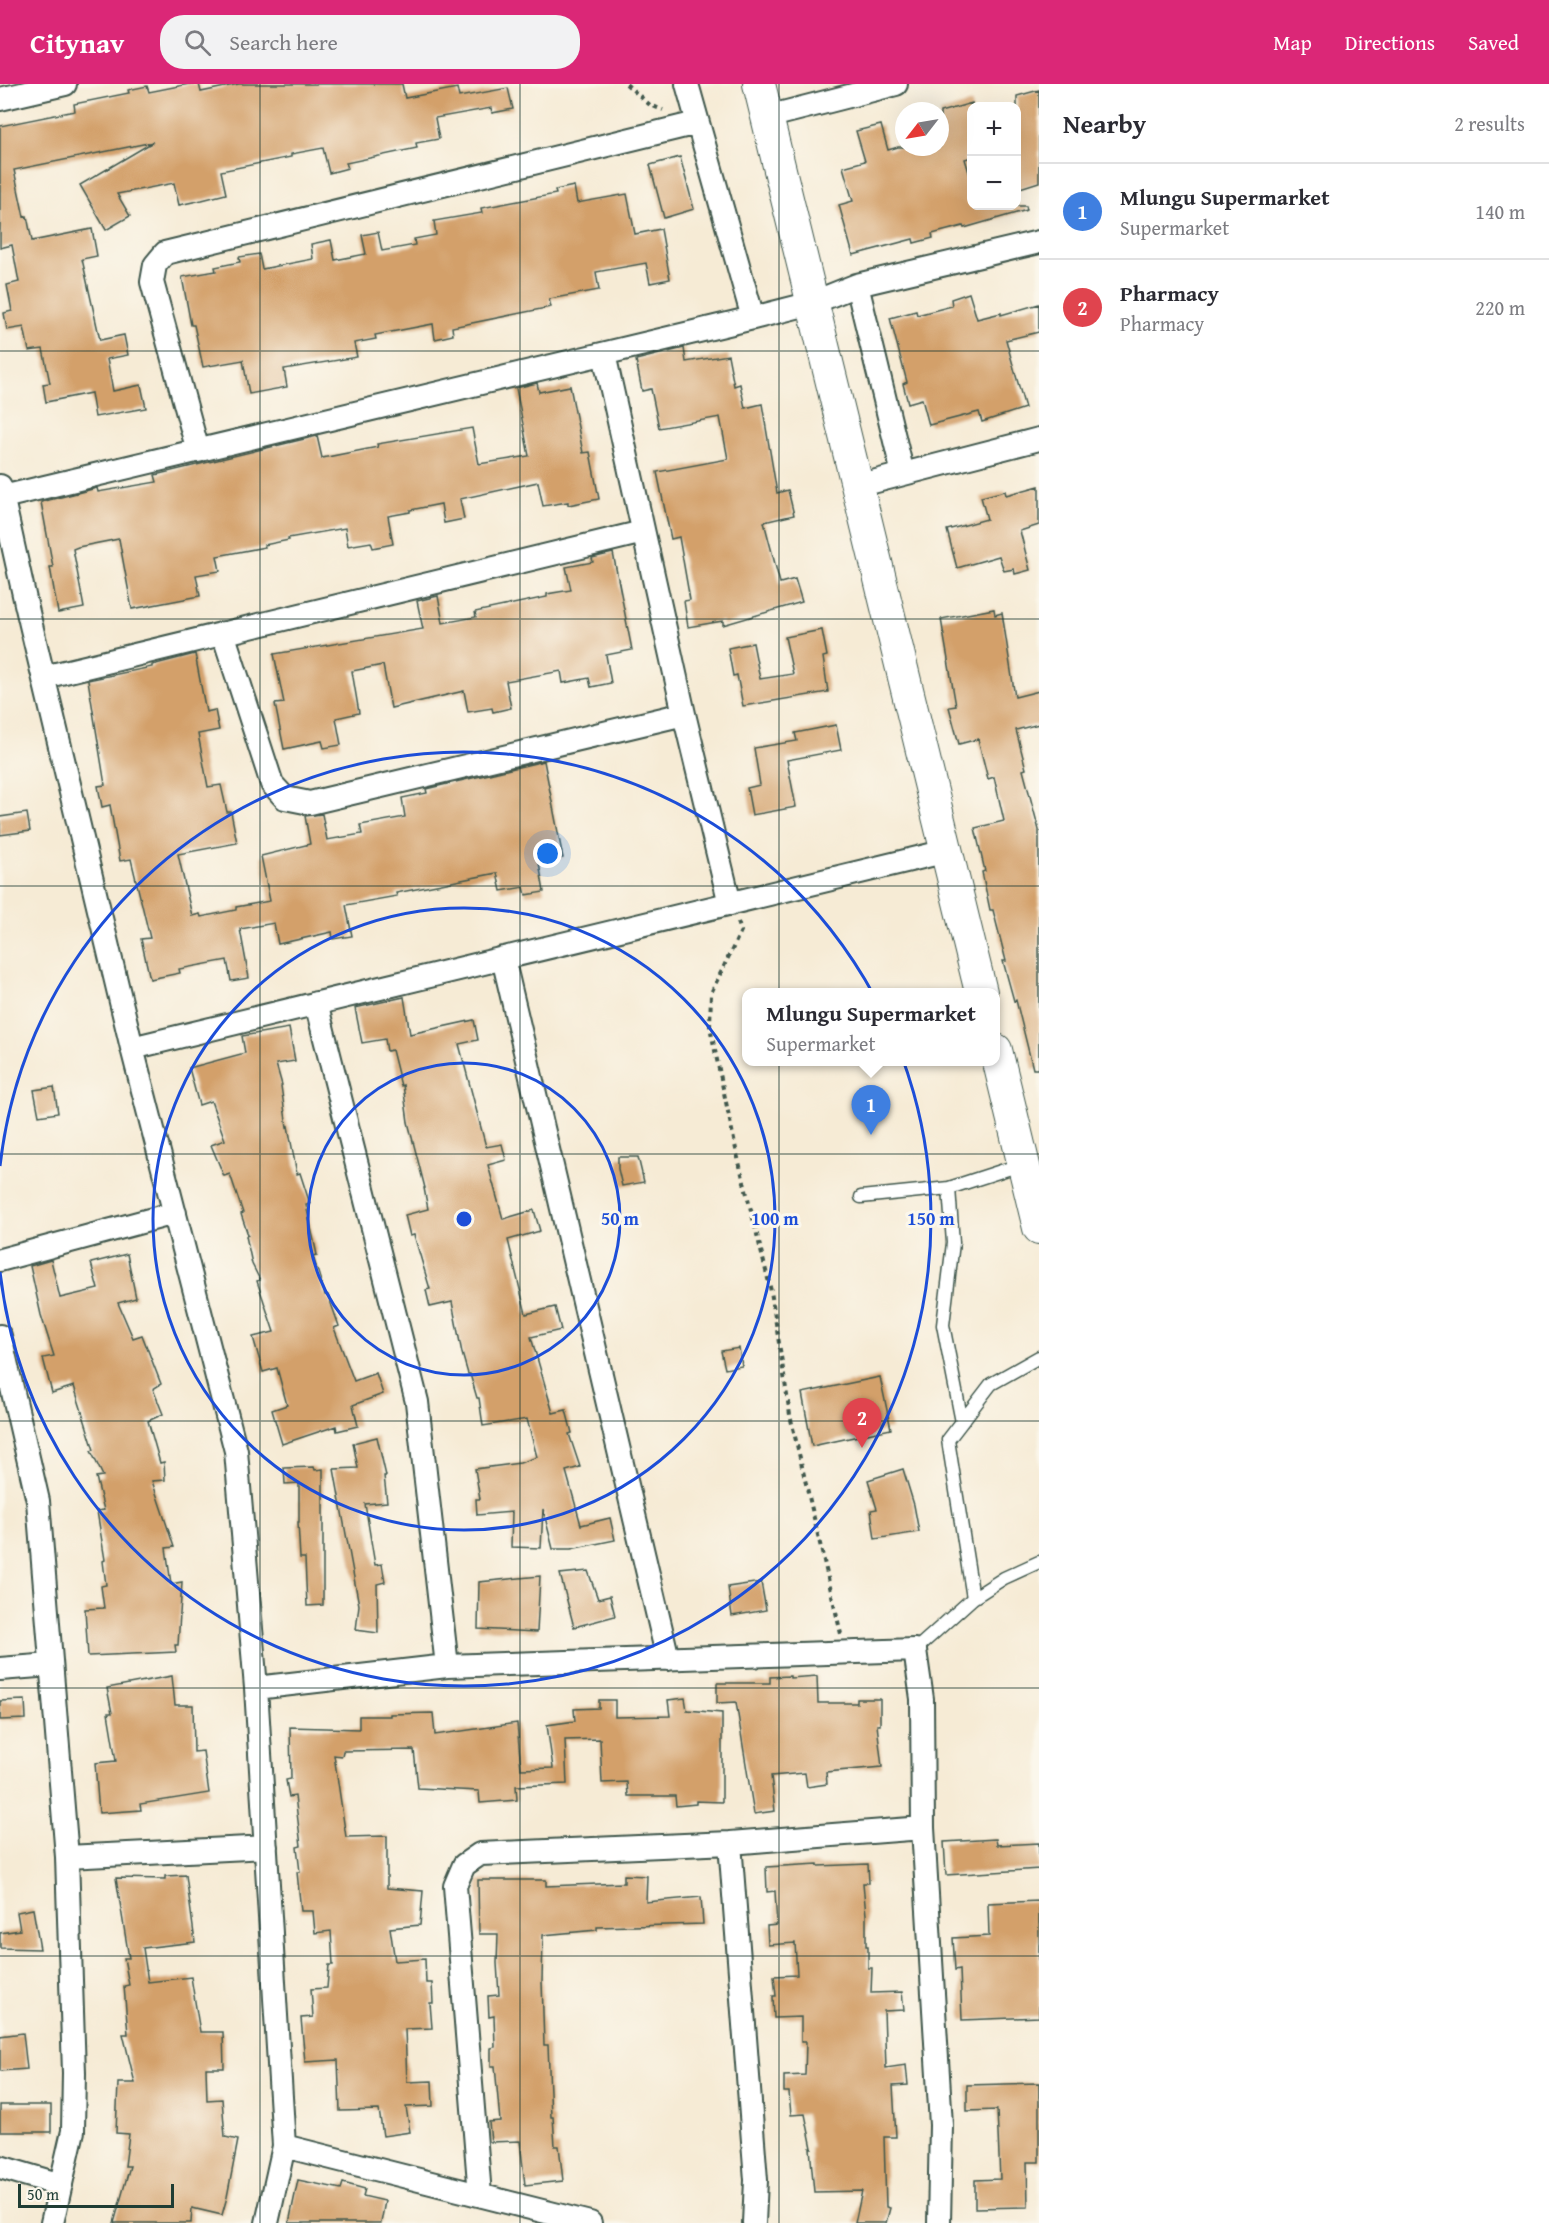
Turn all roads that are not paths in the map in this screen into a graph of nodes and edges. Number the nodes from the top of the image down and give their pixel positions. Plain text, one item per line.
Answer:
1 (65, 84) edge
2 (687, 84) edge
3 (759, 84) edge
4 (896, 84) edge
5 (0, 99) edge
6 (766, 117) junction
7 (697, 123) junction
8 (1039, 242) edge
9 (857, 285) junction
10 (812, 303) junction
11 (753, 318) junction
12 (604, 354) junction
13 (1039, 439) edge
14 (198, 451) junction
15 (903, 474) junction
16 (857, 486) junction
17 (1, 492) edge
18 (643, 532) junction
19 (223, 633) junction
20 (44, 677) junction
21 (684, 714) junction
22 (947, 851) junction
23 (730, 904) junction
24 (503, 958) junction
25 (980, 988) edge
26 (316, 1003) junction
27 (132, 1048) junction
28 (1000, 1066) edge
29 (1023, 1164) junction
30 (949, 1188) junction
31 (861, 1197) dead end
32 (176, 1213) junction
33 (1038, 1216) edge
34 (0, 1260) edge
35 (0, 1336) edge
36 (1039, 1357) edge
37 (962, 1422) junction
38 (1039, 1562) edge
39 (973, 1598) junction
40 (915, 1650) junction
41 (668, 1659) junction
42 (51, 1665) junction
43 (447, 1666) junction
44 (0, 1669) edge
45 (256, 1688) junction
46 (923, 1828) junction
47 (730, 1843) junction
48 (266, 1847) junction
49 (67, 1857) junction
50 (284, 2146) junction
51 (0, 2167) edge
52 (61, 2185) junction
53 (480, 2195) junction
54 (52, 2223) edge
55 (267, 2223) edge
56 (590, 2223) edge
57 (754, 2223) edge
58 (939, 2223) edge

1 - 5 street
2 - 7 street
3 - 6 street
4 - 6 street
6 - 10 street
7 - 11 street
7 - 14 street
8 - 9 street
9 - 10 street
9 - 15 street
10 - 11 street
10 - 16 street
11 - 12 street
12 - 14 street
12 - 18 street
13 - 15 street
14 - 17 street
15 - 16 street
16 - 22 street
17 - 20 street
18 - 19 street
18 - 21 street
19 - 20 street
19 - 21 street
20 - 27 street
21 - 23 street
22 - 23 street
22 - 25 street
23 - 24 street
24 - 26 street
24 - 41 street
26 - 27 street
26 - 43 street
27 - 32 street
28 - 29 street
29 - 30 lane
29 - 33 street
30 - 31 lane
30 - 37 lane
32 - 34 street
32 - 45 street
35 - 42 street
36 - 37 lane
37 - 39 lane
38 - 39 lane
39 - 40 lane
40 - 41 street
40 - 46 street
41 - 43 street
42 - 44 street
42 - 49 street
43 - 45 street
45 - 48 street
46 - 47 street
46 - 58 street
47 - 53 street
47 - 57 street
48 - 49 street
48 - 50 street
49 - 52 street
50 - 53 street
50 - 55 street
51 - 52 street
52 - 54 street
53 - 56 street

